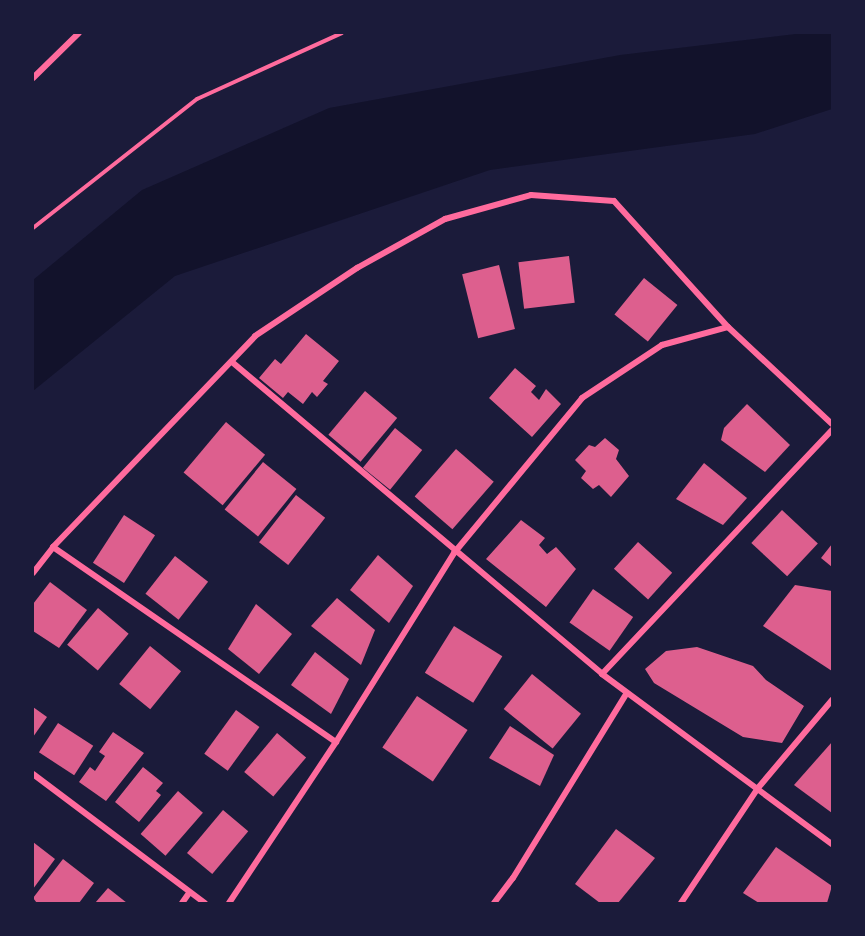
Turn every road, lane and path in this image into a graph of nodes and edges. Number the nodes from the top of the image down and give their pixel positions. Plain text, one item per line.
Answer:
1 (79, 33) edge
2 (342, 33) edge
3 (33, 78) edge
4 (33, 228) edge
5 (728, 327) junction
6 (232, 362) junction
7 (832, 424) edge
8 (832, 430) edge
9 (53, 547) junction
10 (454, 553) junction
11 (33, 573) edge
12 (602, 674) junction
13 (627, 693) junction
14 (832, 700) edge
15 (336, 742) junction
16 (33, 774) edge
17 (758, 788) junction
18 (832, 844) edge
19 (189, 893) junction
20 (182, 903) edge
21 (205, 903) edge
22 (229, 903) edge
23 (494, 903) edge
24 (681, 903) edge

1 - 3 street
2 - 4 path
5 - 6 street
5 - 7 street
5 - 10 street
6 - 9 street
6 - 10 street
8 - 12 street
9 - 11 street
9 - 15 street
10 - 12 street
10 - 15 street
12 - 13 street
13 - 17 street
13 - 23 street
14 - 17 street
15 - 22 street
16 - 19 street
17 - 18 street
17 - 24 street
19 - 20 street
19 - 21 street

